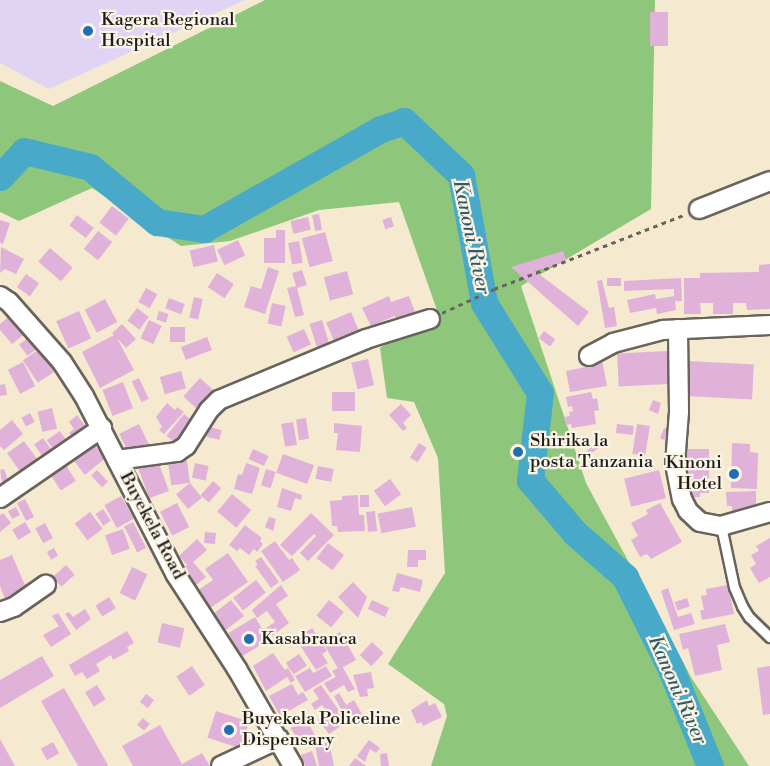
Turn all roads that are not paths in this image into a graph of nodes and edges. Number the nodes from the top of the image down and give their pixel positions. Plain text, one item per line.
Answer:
1 (770, 181) edge
2 (699, 209) road end
3 (0, 296) edge
4 (430, 319) road end
5 (770, 325) edge
6 (678, 329) junction
7 (589, 356) dead end
8 (102, 428) junction
9 (117, 460) junction
10 (0, 498) edge
11 (770, 512) edge
12 (721, 526) junction
13 (46, 585) dead end
14 (0, 612) edge
15 (770, 638) edge
16 (279, 739) junction
17 (221, 766) edge
18 (293, 766) edge

1 - 2 street
3 - 8 street, Buyekela Road
4 - 9 street
5 - 6 street
6 - 7 street
6 - 12 street
8 - 9 street, Buyekela Road
8 - 10 street
9 - 16 street, Buyekela Road
11 - 12 street
12 - 15 lane
13 - 14 street
16 - 17 street
16 - 18 street, Buyekela Road

